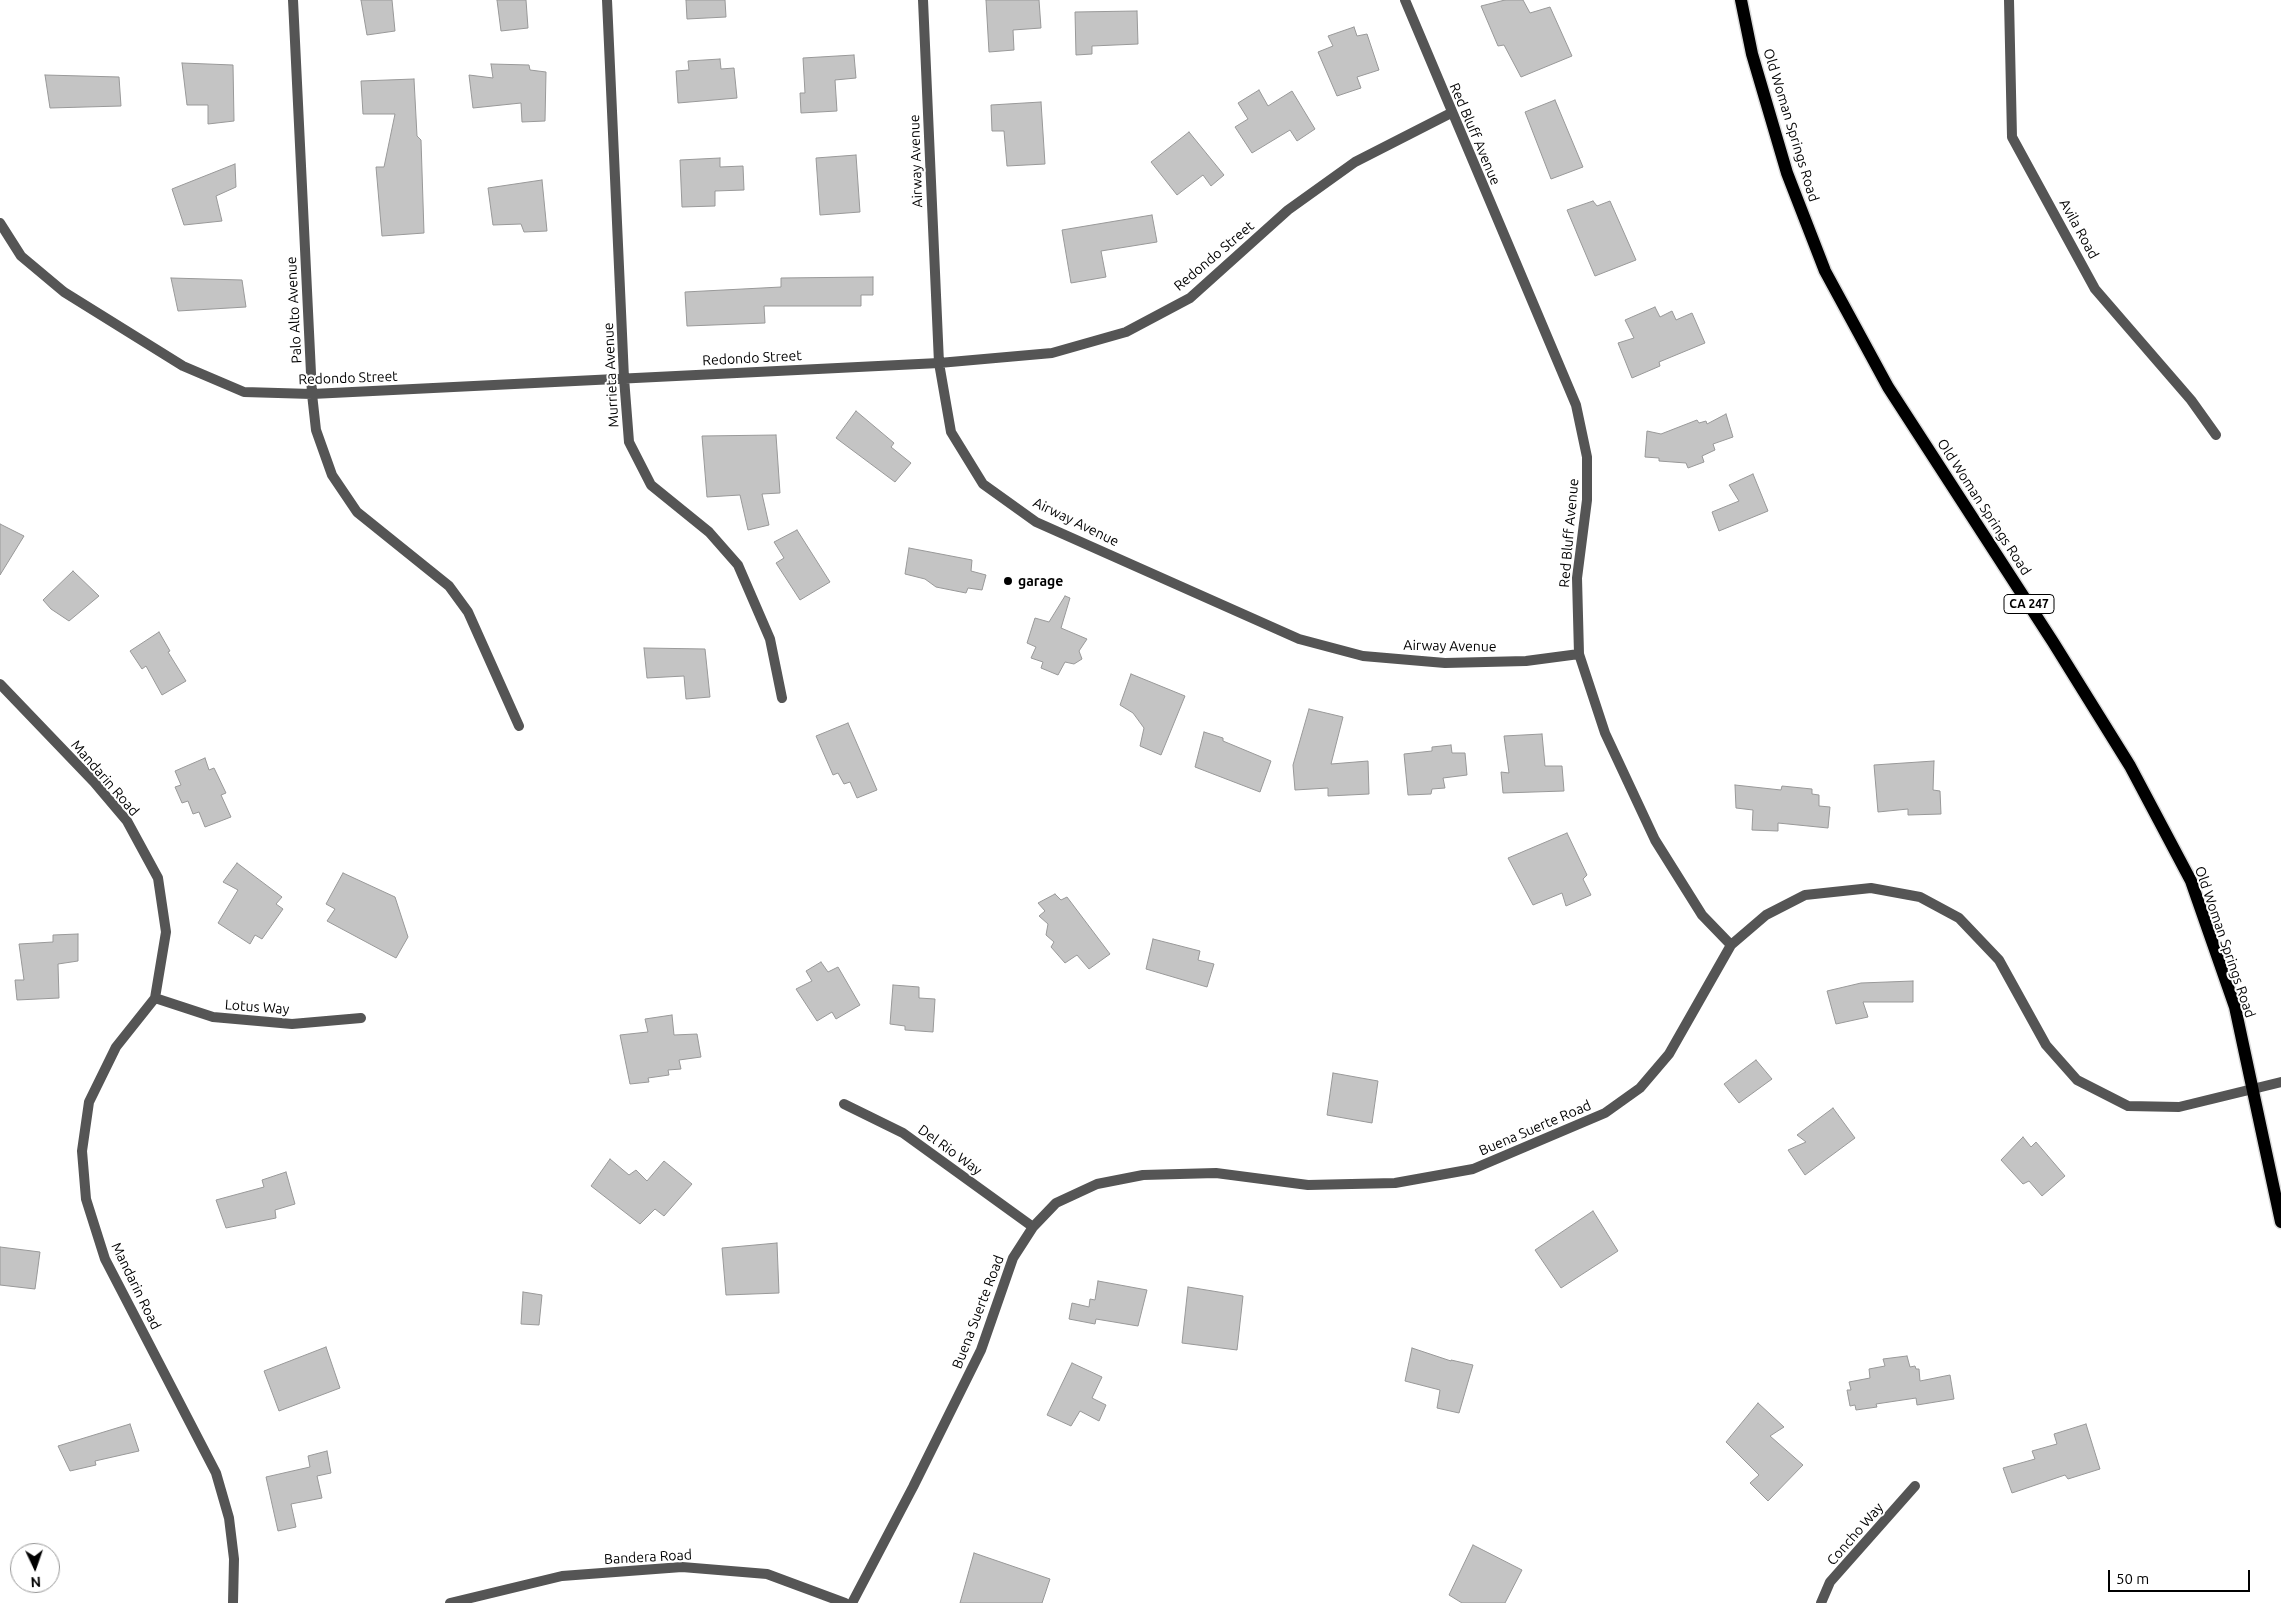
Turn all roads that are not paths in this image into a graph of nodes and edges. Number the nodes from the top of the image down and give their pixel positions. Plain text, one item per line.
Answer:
1 (293, 0) edge
2 (607, 0) edge
3 (923, 0) edge
4 (1405, 0) edge
5 (1741, 0) edge
6 (2009, 0) edge
7 (1451, 113) junction
8 (0, 223) edge
9 (939, 363) junction
10 (624, 378) junction
11 (312, 394) junction
12 (2216, 435) dead end
13 (1579, 654) junction
14 (0, 684) edge
15 (782, 698) dead end
16 (519, 726) dead end
17 (1731, 945) junction
18 (154, 998) junction
19 (361, 1018) dead end
20 (2281, 1082) edge
21 (2252, 1090) junction
22 (844, 1104) dead end
23 (2281, 1222) edge
24 (1033, 1228) junction
25 (1915, 1486) dead end
26 (234, 1603) edge
27 (450, 1603) edge
28 (845, 1603) edge
29 (852, 1603) edge
30 (1821, 1603) edge

1 - 11 street, Palo Alto Avenue
2 - 10 street, Murrieta Avenue
3 - 9 street, Airway Avenue
4 - 7 street, Red Bluff Avenue
5 - 21 main road, Old Woman Springs Road / CA 247
6 - 12 street, Avila Road
7 - 9 street, Redondo Street
7 - 13 street, Red Bluff Avenue
8 - 11 street, Redondo Street
9 - 10 street, Redondo Street
9 - 13 street, Airway Avenue
10 - 11 street, Redondo Street
10 - 15 street, Murrieta Avenue
11 - 16 street, Palo Alto Avenue
13 - 17 street, Red Bluff Avenue
14 - 18 street, Mandarin Road
17 - 21 street, Buena Suerte Road
17 - 24 street, Buena Suerte Road
18 - 19 street, Lotus Way
18 - 26 street, Mandarin Road
20 - 21 street, Buena Suerte Road
21 - 23 main road, Old Woman Springs Road / CA 247
22 - 24 street, Del Rio Way
24 - 29 street, Buena Suerte Road
25 - 30 street, Concho Way
27 - 28 street, Bandera Road

